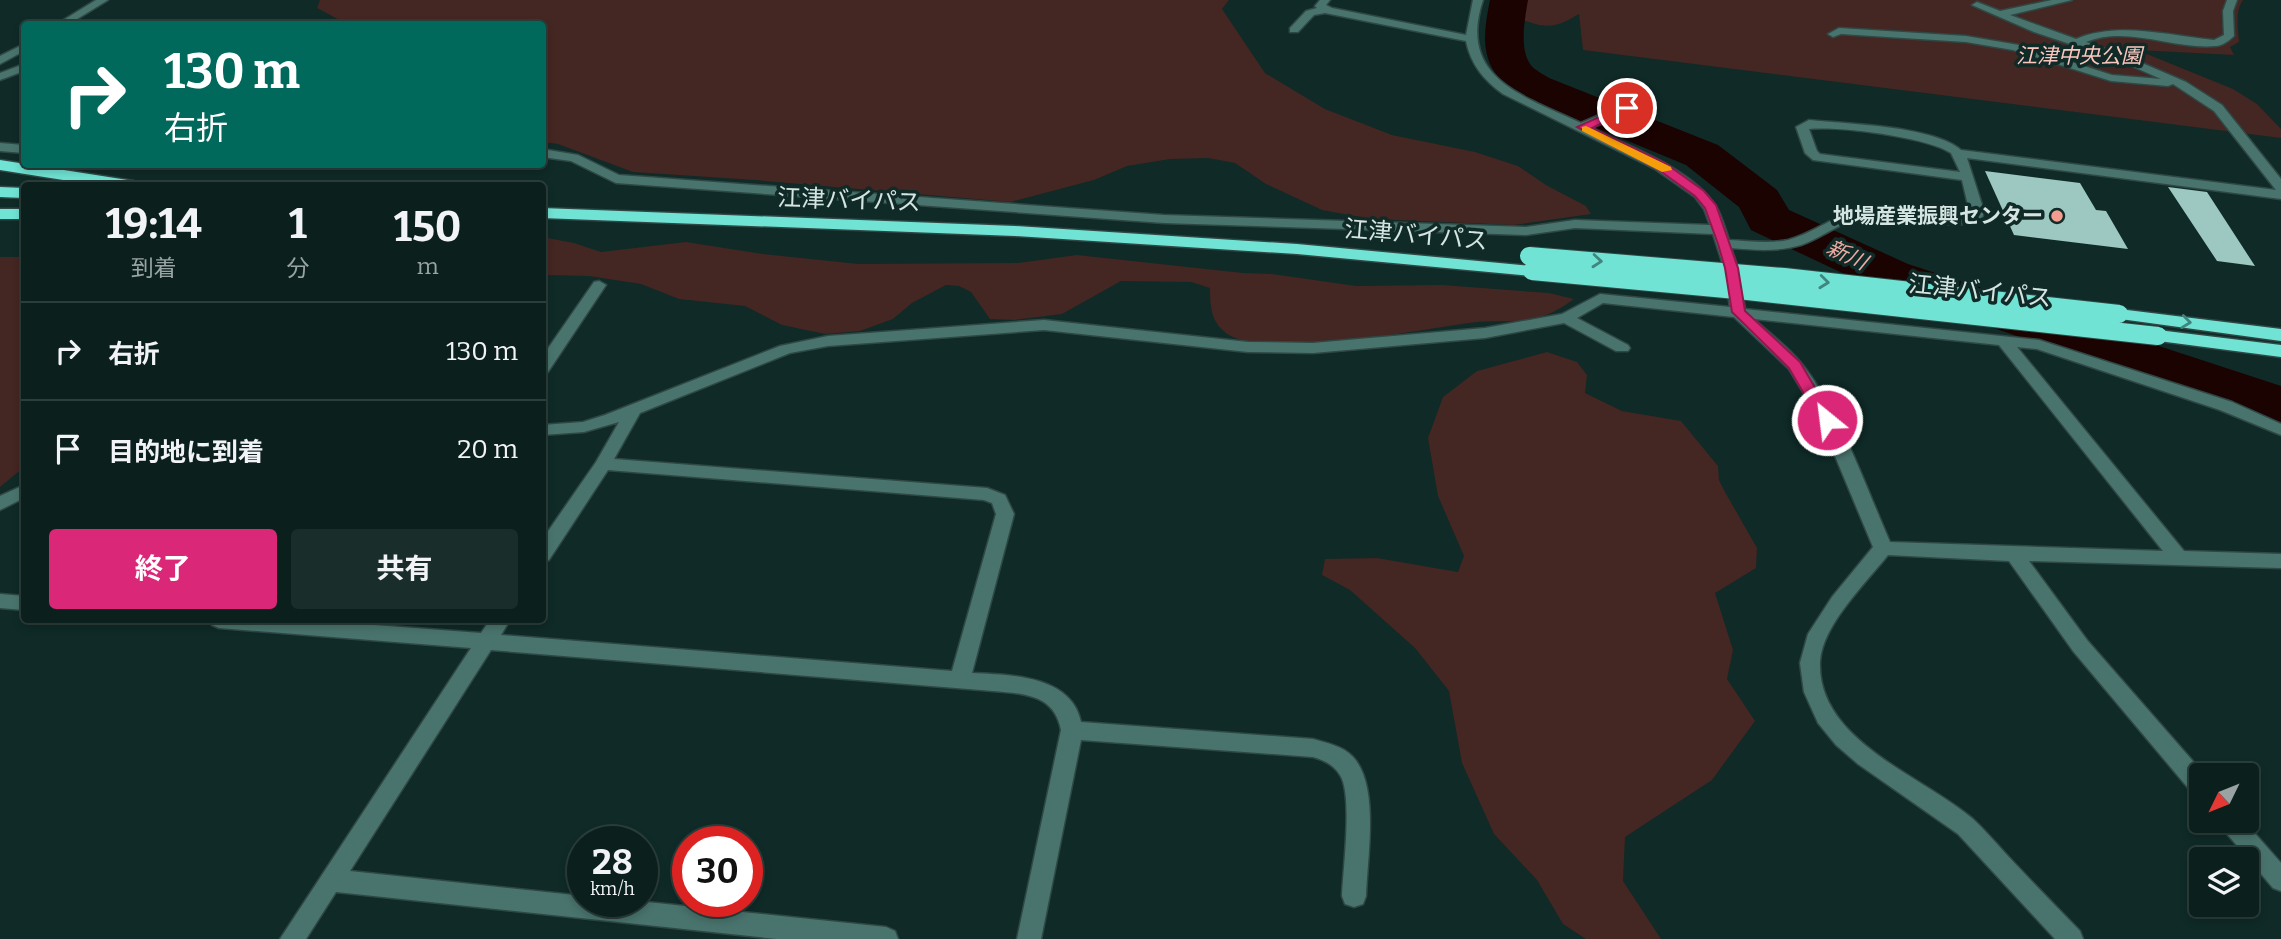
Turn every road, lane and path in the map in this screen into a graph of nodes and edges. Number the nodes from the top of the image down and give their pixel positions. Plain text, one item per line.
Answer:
1 (103, 0) edge
2 (1478, 0) edge
3 (2067, 0) edge
4 (2232, 0) edge
5 (1325, 5) edge
6 (1977, 5) dead end
7 (1999, 14) junction
8 (67, 21) edge
9 (1294, 30) dead end
10 (1833, 34) dead end
11 (1472, 38) junction
12 (2078, 42) junction
13 (21, 49) edge
14 (1, 61) edge
15 (21, 66) edge
16 (21, 69) edge
17 (0, 78) edge
18 (2182, 85) junction
19 (1622, 110) dead end
20 (1583, 127) junction
21 (0, 147) edge
22 (21, 149) edge
23 (1957, 153) junction
24 (546, 154) edge
25 (0, 165) edge
26 (1966, 177) junction
27 (108, 182) edge
28 (2281, 188) edge
29 (0, 192) edge
30 (21, 193) edge
31 (2281, 195) edge
32 (546, 213) edge
33 (0, 214) edge
34 (21, 214) edge
35 (1721, 237) junction
36 (1531, 263) junction
37 (599, 285) dead end
38 (1738, 312) junction
39 (1566, 318) junction
40 (2281, 335) edge
41 (2003, 340) junction
42 (1622, 348) dead end
43 (2281, 351) edge
44 (546, 363) edge
45 (634, 410) junction
46 (546, 430) edge
47 (2281, 430) edge
48 (603, 464) junction
49 (21, 493) edge
50 (0, 504) edge
51 (1884, 548) junction
52 (546, 549) edge
53 (2014, 554) junction
54 (2179, 558) junction
55 (2281, 561) edge
56 (0, 601) edge
57 (21, 603) edge
58 (255, 623) edge
59 (498, 623) edge
60 (485, 642) junction
61 (960, 680) junction
62 (1072, 730) junction
63 (2189, 773) edge
64 (2240, 833) edge
65 (330, 880) junction
66 (2281, 880) edge
67 (1354, 896) dead end
68 (292, 939) edge
69 (886, 939) edge
70 (1030, 939) edge
71 (2071, 939) edge

1 - 8 street
2 - 11 street
3 - 7 street
4 - 12 street
5 - 9 street
5 - 11 street
6 - 7 street
7 - 12 street
10 - 18 street
11 - 20 street
12 - 18 street
13 - 14 street
14 - 15 street
16 - 17 street
18 - 28 street
19 - 20 street
20 - 35 street
21 - 22 street
23 - 26 street
23 - 26 street
23 - 31 street
24 - 35 street
25 - 27 highway
26 - 35 street
29 - 30 highway
32 - 36 highway, 江津バイパス
33 - 34 highway
35 - 38 street
36 -> 40 highway, bridge
36 - 43 highway, 江津バイパス, bridge
37 - 44 street
38 - 39 street
38 - 41 street
38 - 51 street
39 - 42 street
39 - 45 street
41 - 47 street
41 - 54 street
45 - 46 street
45 - 48 street
48 - 52 street
48 - 61 street
49 - 50 street
51 - 53 street
51 - 71 street
53 - 54 street
53 - 63 street
54 - 55 street
56 - 57 street
58 - 60 street
59 - 60 street
60 - 61 street
60 - 65 street
61 - 62 street
62 - 67 street
62 - 70 street
64 - 66 street
65 - 68 street
65 - 69 street

